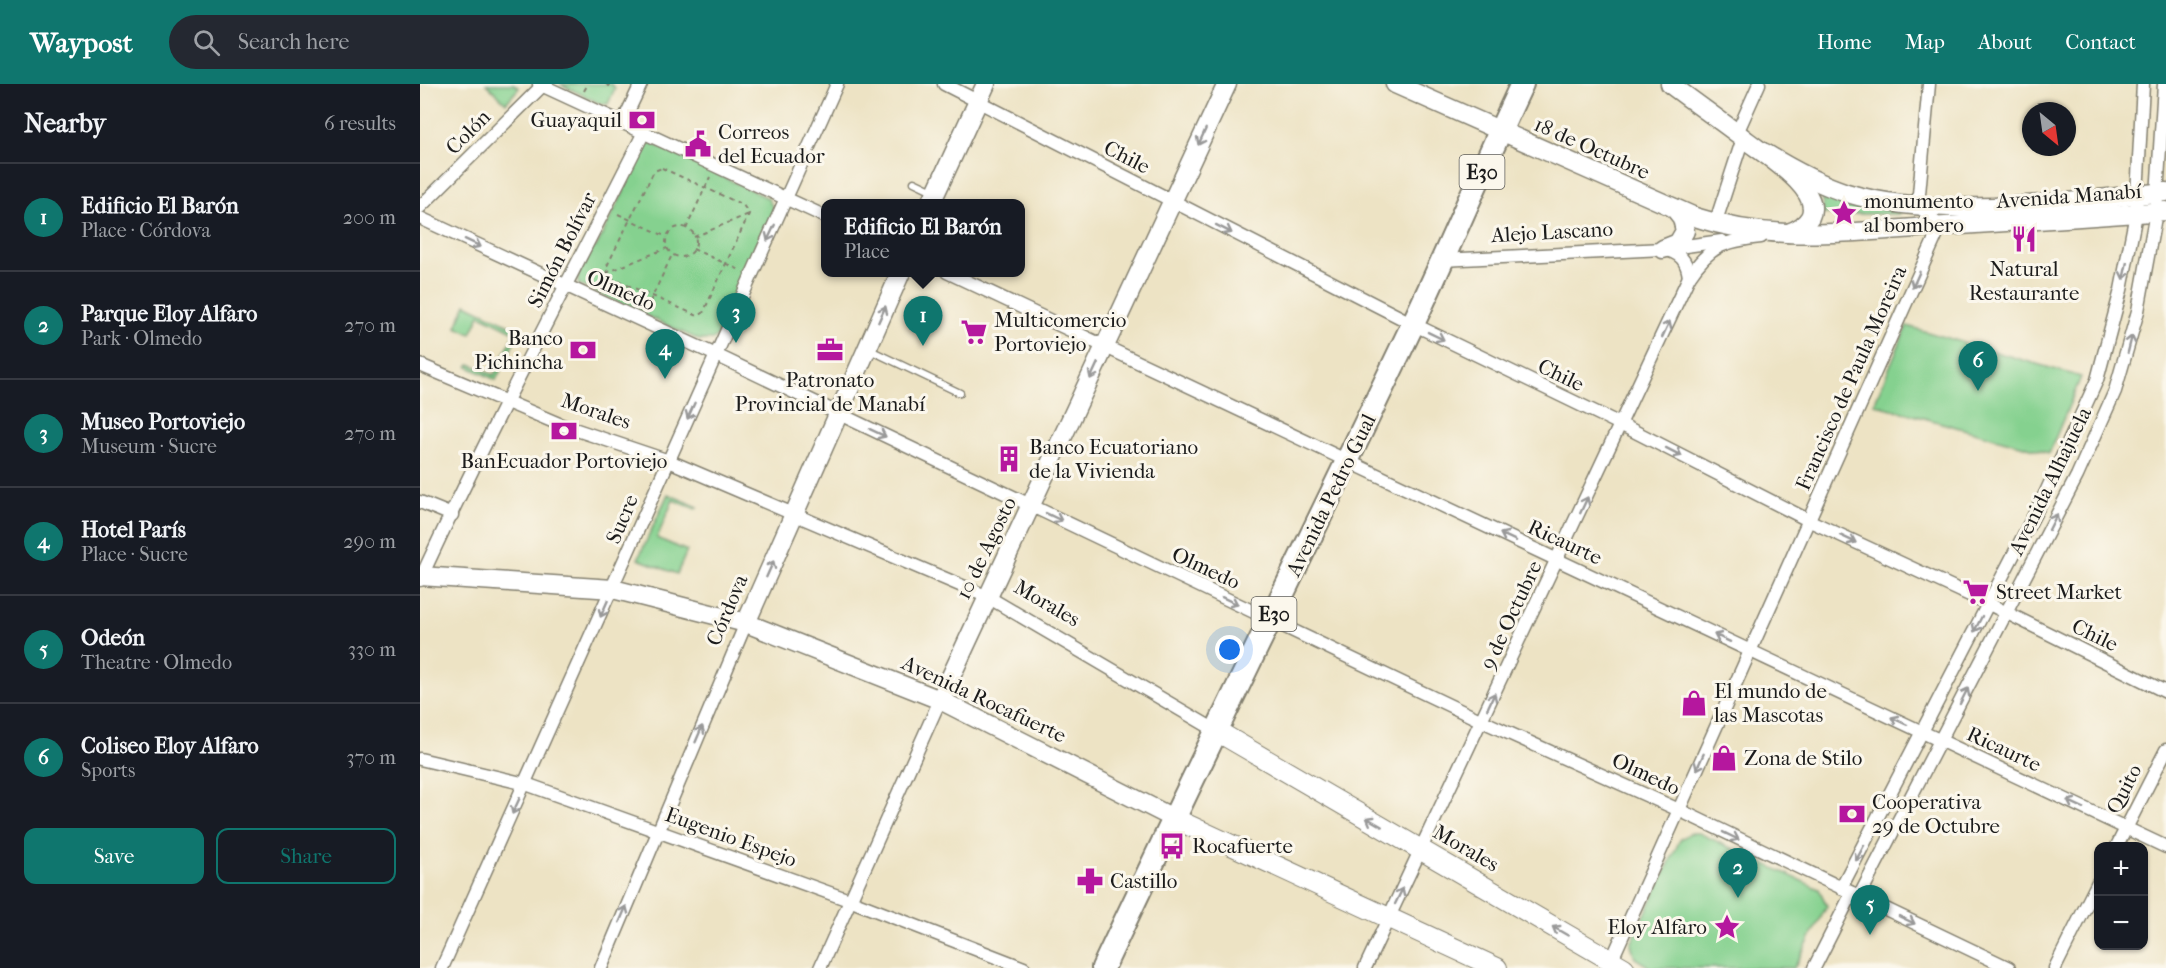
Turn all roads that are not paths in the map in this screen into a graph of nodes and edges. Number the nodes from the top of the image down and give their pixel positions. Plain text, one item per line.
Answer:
1 (641, 84) edge
2 (837, 84) edge
3 (944, 84) edge
4 (986, 84) edge
5 (1227, 84) edge
6 (1395, 84) edge
7 (1522, 84) edge
8 (1671, 84) edge
9 (1760, 84) edge
10 (1929, 84) edge
11 (2143, 84) edge
12 (2164, 84) edge
13 (542, 85) edge
14 (978, 102) junction
15 (623, 122) junction
16 (644, 132) junction
17 (1499, 132) junction
18 (1740, 136) junction
19 (1765, 153) junction
20 (914, 182) dead end
21 (422, 186) dead end
22 (2163, 192) edge
23 (2139, 194) junction
24 (430, 197) junction
25 (933, 198) edge
26 (786, 199) junction
27 (1172, 202) junction
28 (1918, 205) junction
29 (420, 207) edge
30 (1674, 208) junction
31 (2161, 212) edge
32 (2136, 214) junction
33 (821, 215) edge
34 (420, 219) edge
35 (1715, 224) junction
36 (1940, 227) junction
37 (1778, 235) junction
38 (1731, 240) junction
39 (1663, 249) junction
40 (1442, 260) junction
41 (899, 277) edge
42 (956, 277) edge
43 (1689, 278) junction
44 (566, 287) junction
45 (1413, 324) junction
46 (1106, 347) junction
47 (867, 348) junction
48 (716, 355) junction
49 (420, 365) edge
50 (960, 393) dead end
51 (504, 401) junction
52 (837, 414) junction
53 (1622, 425) junction
54 (669, 461) junction
55 (1347, 461) junction
56 (420, 502) edge
57 (1031, 506) junction
58 (452, 515) junction
59 (793, 516) junction
60 (1809, 520) junction
61 (1558, 561) junction
62 (421, 577) edge
63 (613, 589) junction
64 (988, 597) junction
65 (1989, 604) junction
66 (2006, 613) junction
67 (1271, 620) junction
68 (746, 623) junction
69 (1750, 651) junction
70 (2166, 692) edge
71 (940, 700) junction
72 (1482, 721) junction
73 (1215, 730) junction
74 (1923, 733) junction
75 (1942, 741) junction
76 (2166, 750) edge
77 (420, 759) edge
78 (526, 784) junction
79 (1678, 810) junction
80 (1173, 818) junction
81 (2126, 828) junction
82 (658, 832) junction
83 (2118, 842) edge
84 (2166, 847) edge
85 (1422, 850) junction
86 (2094, 890) edge
87 (1851, 893) junction
88 (849, 900) junction
89 (1389, 918) junction
90 (1614, 966) edge
91 (442, 968) edge
92 (601, 968) edge
93 (820, 968) edge
94 (1024, 968) edge
95 (1103, 968) edge
96 (1365, 968) edge
97 (1497, 968) edge
98 (1814, 968) edge
99 (2009, 968) edge
100 (2055, 968) edge

1 - 15 street
2 - 26 street, Sucre
3 - 14 street, Chile
4 - 14 street
5 -> 27 street, 10 de Agosto
6 - 17 street, 18 de Octubre
7 - 17 highway, Avenida Pedro Gual / E30
8 - 18 street
9 - 18 street
10 - 28 street
11 - 23 street, Avenida Alhajuela
12 - 22 street, Avenida Alhajuela
13 - 15 street
13 - 24 street, Colón
14 - 25 street
14 - 27 street, Chile
15 - 16 street
16 - 26 street
16 - 44 street, Simón Bolívar
17 - 30 street, 18 de Octubre
17 - 40 highway, Avenida Pedro Gual / E30
18 - 19 street
18 - 35 street
19 - 28 street, Avenida Manabí
19 - 37 street
20 - 25 lane
21 - 24 street
22 - 23 street, Avenida Manabí
22 - 31 street, Avenida Alhajuela
23 - 28 street, Avenida Manabí
23 - 32 street, Avenida Alhajuela
24 - 29 street, Colón
26 - 33 street
26 -> 48 street, Sucre
27 -> 45 street, Chile
27 - 46 street, 10 de Agosto
28 - 36 street
30 - 35 street, 18 de Octubre
30 - 39 street
31 - 32 street, Avenida Manabí
66 -> 31 street, Avenida Alhajuela
32 - 36 street, Avenida Manabí
32 -> 65 street, Avenida Alhajuela
34 -> 44 street, Olmedo
35 - 37 street, 18 de Octubre
36 - 37 street, Alejo Lascano
36 -> 60 street, Francisco de Paula Moreira
37 - 38 street, Alejo Lascano
38 - 39 street, Alejo Lascano
38 - 43 street, Alejo Lascano
39 - 40 street, Alejo Lascano
39 - 43 street
40 - 45 highway, Avenida Pedro Gual / E30
47 -> 41 street, Córdova
42 - 46 street, Ricaurte
53 -> 43 street, 9 de Octubre
44 - 48 street, Olmedo
44 - 51 street, Simón Bolívar
45 -> 53 street, Chile
45 - 55 highway, Avenida Pedro Gual / E30
46 - 55 street, Ricaurte
46 -> 57 street, 10 de Agosto
47 - 50 lane
47 - 52 street, Córdova
48 - 52 street, Olmedo
48 -> 54 street, Sucre
49 - 51 street, Morales
51 - 54 street, Morales
51 - 58 street, Simón Bolívar
52 -> 57 street, Olmedo
52 - 59 street, Córdova
53 -> 60 street, Chile
61 -> 53 street, 9 de Octubre
54 - 59 street, Morales
54 - 63 street, Sucre
61 -> 55 street, Ricaurte
55 - 67 highway, Avenida Pedro Gual / E30
56 - 58 street
57 - 64 street, 10 de Agosto
57 -> 67 street, Olmedo
58 - 62 street, Simón Bolívar
59 - 64 street, Morales
68 -> 59 street, Córdova
60 -> 65 street, Chile
60 - 69 street, Francisco de Paula Moreira
69 -> 61 street, Ricaurte
72 -> 61 street, 9 de Octubre
62 - 63 street, Avenida Rocafuerte
63 - 68 street, Avenida Rocafuerte
63 -> 78 street, Sucre
64 - 71 street, 10 de Agosto
64 - 73 street, Morales
65 - 66 street, Chile
65 -> 74 street, Avenida Alhajuela
66 - 70 street, Chile
75 -> 66 street, Avenida Alhajuela
67 - 72 street, Olmedo
67 - 73 highway, Avenida Pedro Gual / E30
68 - 71 street, Avenida Rocafuerte
82 -> 68 street, Córdova
74 -> 69 street, Ricaurte
69 -> 79 street, Francisco de Paula Moreira
71 - 80 street, Avenida Rocafuerte
71 - 88 street, 10 de Agosto
72 - 79 street, Olmedo
72 - 85 street, 9 de Octubre
73 - 80 highway, Avenida Pedro Gual / E30
85 -> 73 main road, Morales
74 - 75 street, Ricaurte
74 -> 87 street, Avenida Alhajuela
81 -> 75 street, Ricaurte
75 - 87 street, Avenida Alhajuela
76 - 81 street, Quito
77 - 78 street, Eugenio Espejo
78 - 82 street, Eugenio Espejo
78 -> 91 street, Sucre
79 -> 87 street, Olmedo
79 - 90 street, Francisco de Paula Moreira
80 - 89 main road, Avenida Rocafuerte
80 - 95 highway, Avenida Pedro Gual / E30
81 - 83 street, Quito
81 - 84 street, Ricaurte
82 - 88 street, Eugenio Espejo
92 -> 82 street, Córdova
89 -> 85 street, 9 de Octubre
90 -> 85 main road, Morales
86 - 100 street
87 - 98 street
87 -> 99 street, Olmedo
88 - 93 street, 10 de Agosto
88 - 94 street, Eugenio Espejo
89 - 96 street, 9 de Octubre
89 - 97 main road, Avenida Rocafuerte

